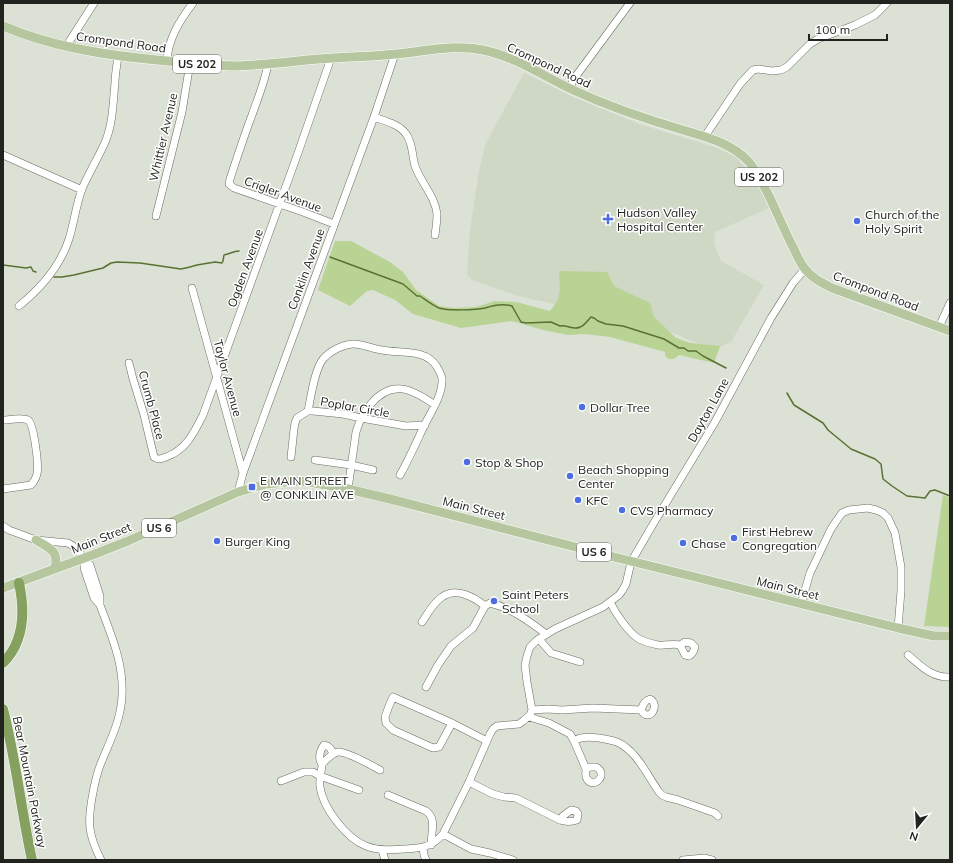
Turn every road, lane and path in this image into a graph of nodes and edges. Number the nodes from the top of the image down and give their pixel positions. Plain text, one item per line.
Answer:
1 (94, 3) edge
2 (193, 3) edge
3 (630, 3) edge
4 (887, 3) edge
5 (3, 26) edge
6 (67, 47) junction
7 (395, 54) junction
8 (118, 56) junction
9 (331, 58) junction
10 (167, 61) junction
11 (190, 63) junction
12 (268, 64) junction
13 (570, 89) junction
14 (374, 116) junction
15 (705, 136) junction
16 (3, 155) edge
17 (82, 190) junction
18 (279, 204) junction
19 (156, 216) dead end
20 (334, 224) junction
21 (435, 235) dead end
22 (805, 269) junction
23 (192, 288) dead end
24 (950, 303) edge
25 (19, 306) dead end
26 (938, 327) junction
27 (950, 330) edge
28 (129, 364) dead end
29 (217, 378) junction
30 (435, 405) junction
31 (308, 411) junction
32 (361, 418) junction
33 (3, 420) edge
34 (425, 425) junction
35 (153, 453) joint
36 (291, 457) dead end
37 (315, 460) dead end
38 (351, 465) junction
39 (373, 470) dead end
40 (242, 473) junction
41 (400, 476) dead end
42 (3, 489) edge
43 (348, 489) junction
44 (238, 492) junction
45 (3, 526) edge
46 (36, 540) junction
47 (84, 558) junction
48 (631, 562) junction
49 (55, 569) junction
50 (19, 582) junction
51 (3, 588) edge
52 (610, 602) junction
53 (801, 604) junction
54 (485, 606) junction
55 (422, 622) dead end
56 (898, 628) junction
57 (546, 634) junction
58 (950, 636) edge
59 (539, 638) junction
60 (680, 645) dead end
61 (908, 654) dead end
62 (580, 662) dead end
63 (3, 663) edge
64 (950, 677) edge
65 (426, 687) dead end
66 (3, 709) edge
67 (641, 710) dead end
68 (530, 713) junction
69 (452, 723) junction
70 (3, 738) edge
71 (487, 741) junction
72 (574, 741) junction
73 (333, 754) junction
74 (322, 764) junction
75 (586, 769) dead end
76 (380, 770) dead end
77 (320, 776) junction
78 (281, 781) dead end
79 (469, 782) junction
80 (359, 790) dead end
81 (388, 795) dead end
82 (718, 816) dead end
83 (560, 820) dead end
84 (443, 834) junction
85 (431, 845) junction
86 (424, 848) junction
87 (382, 850) junction
88 (25, 860) edge
89 (32, 860) edge
90 (101, 860) edge
91 (384, 860) edge
92 (426, 860) edge
93 (513, 860) edge
94 (683, 860) edge
95 (712, 860) edge

1 - 6 street
2 - 10 street
3 - 13 street
4 - 15 street
5 - 6 main road, Crompond Road / US 202
6 - 8 main road, Crompond Road / US 202
7 - 9 main road, Crompond Road / US 202
7 - 13 main road, Crompond Road / US 202
7 - 14 street, Conklin Avenue
8 - 10 main road, Crompond Road / US 202
8 - 17 street
9 - 12 main road, Crompond Road / US 202
9 - 18 street, Ogden Avenue
10 - 11 main road, Crompond Road / US 202
11 - 12 main road, Crompond Road / US 202
11 - 19 street, Whittier Avenue
12 - 18 street, Crigler Avenue
13 - 15 main road, Crompond Road / US 202
14 - 20 street, Conklin Avenue
14 - 21 street
15 - 22 main road, Crompond Road / US 202
16 - 17 street
17 - 25 street
18 - 20 street, Crigler Avenue
18 - 29 street, Ogden Avenue
20 - 40 street, Conklin Avenue
22 - 26 main road, Crompond Road / US 202
22 - 48 street, Dayton Lane
23 - 29 street, Taylor Avenue
24 - 26 street
26 - 27 main road, Crompond Road / US 202
28 - 35 street, Crumb Place
29 - 35 street, Ogden Avenue
29 - 40 street, Taylor Avenue
30 - 31 street, Poplar Circle
30 - 32 street
30 - 34 street, Poplar Circle
31 - 32 street, Poplar Circle
31 - 36 street
32 - 34 street, Poplar Circle
32 - 38 street
33 - 42 street
34 - 41 street, Poplar Circle
37 - 38 street
38 - 39 street
38 - 43 street
40 - 44 street, Conklin Avenue
43 - 44 main road, Main Street / US 6
43 - 48 main road, Main Street / US 6
44 - 47 main road, Main Street / US 6
45 - 46 street
46 - 47 street
46 - 49 main road
47 - 49 main road, Main Street / US 6
47 - 90 street
48 - 52 street, Dayton Lane
48 - 53 main road, Main Street / US 6
49 - 50 main road, Main Street / US 6
50 - 51 main road, Main Street / US 6
50 - 63 highway
52 - 57 street, Dayton Lane
52 - 60 street
53 - 56 main road, Main Street / US 6
53 - 56 street
54 - 55 street
54 - 57 street
54 - 65 street
56 - 58 main road, Main Street / US 6
57 - 59 street, Dayton Lane
59 - 62 street
59 - 68 street
61 - 64 street
66 - 89 highway, Bear Mountain Parkway
67 - 68 street
68 - 71 street
68 - 72 street
69 - 69 street
69 - 71 street
70 - 88 highway, Bear Mountain Parkway
71 - 79 street
72 - 75 street
72 - 82 street
73 - 74 street
73 - 74 street
73 - 76 street
74 - 77 street
77 - 78 street
77 - 80 street
77 - 87 street
79 - 83 street
79 - 84 street
81 - 85 street
84 - 85 street
84 - 93 street
85 - 86 street
86 - 87 street
86 - 92 street
87 - 91 street
94 - 95 street

